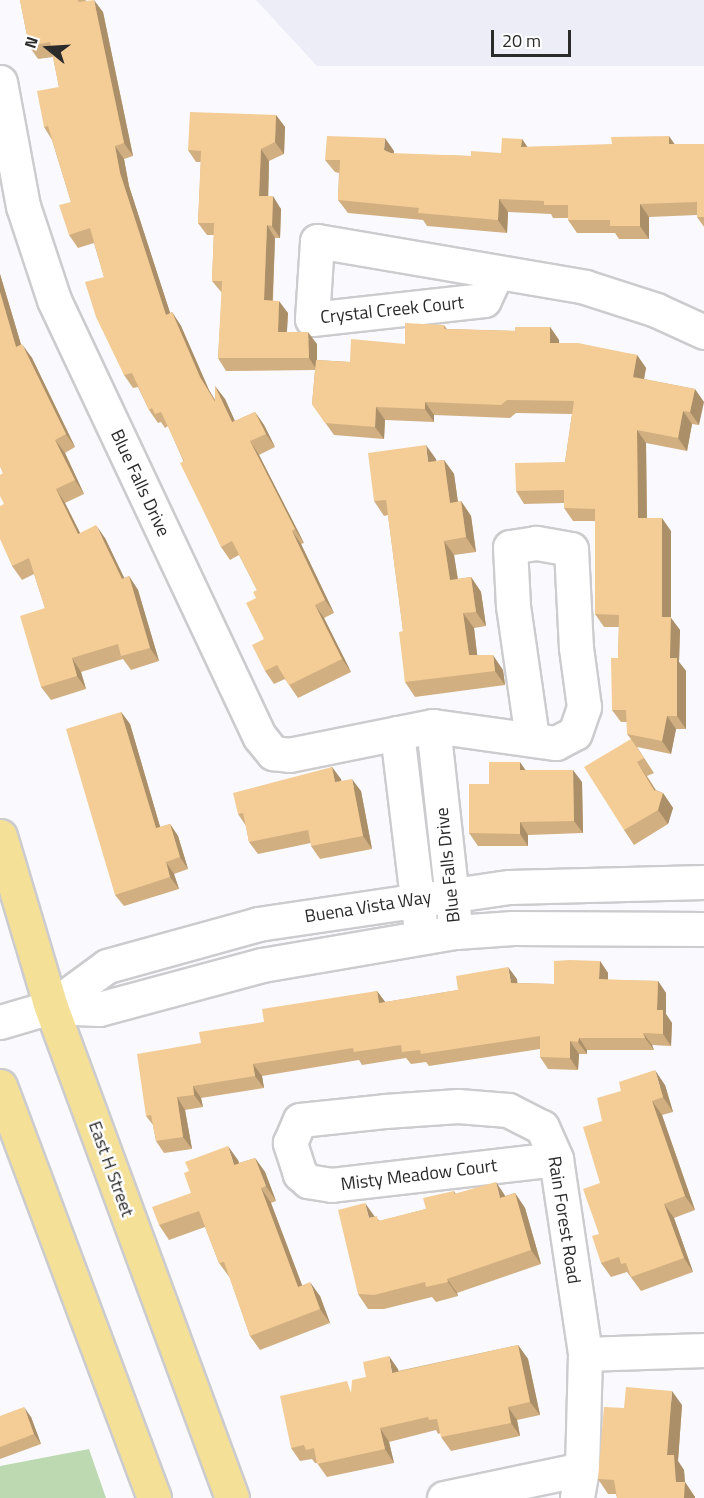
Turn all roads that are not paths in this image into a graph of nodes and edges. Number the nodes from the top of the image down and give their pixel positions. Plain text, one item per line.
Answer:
1 (0, 82) edge
2 (497, 272) junction
3 (704, 332) edge
4 (433, 726) junction
5 (397, 733) junction
6 (532, 738) junction
7 (0, 836) edge
8 (704, 882) edge
9 (452, 894) junction
10 (417, 899) junction
11 (704, 929) edge
12 (456, 932) junction
13 (423, 938) junction
14 (51, 1007) junction
15 (0, 1022) edge
16 (0, 1086) edge
17 (508, 1110) joint
18 (556, 1159) junction
19 (704, 1350) edge
20 (585, 1354) junction
21 (580, 1484) edge
22 (154, 1498) edge
23 (232, 1498) edge
24 (444, 1498) edge

1 - 5 street, Blue Falls Drive
2 - 2 street, Crystal Creek Court
2 - 3 street, Crystal Creek Court
4 - 5 street, Blue Falls Drive
4 - 6 street
4 - 9 street, Blue Falls Drive
5 - 10 street, Blue Falls Drive
6 - 6 street
7 - 14 main road, East H Street
8 - 9 street, Buena Vista Way
9 - 10 street, Buena Vista Way
9 - 12 street, Blue Falls Drive
10 - 13 street, Blue Falls Drive
10 - 14 street, Buena Vista Way
11 - 12 street, Buena Vista Way
12 - 13 street, Buena Vista Way
13 - 14 street, Buena Vista Way
14 - 15 street, Buena Vista Way
14 - 23 main road, East H Street
16 - 22 main road
17 - 18 street, Rain Forest Road
17 - 18 street, Misty Meadow Court
18 - 20 street, Rain Forest Road
19 - 20 street
20 - 21 street, Rain Forest Road
21 - 24 street

